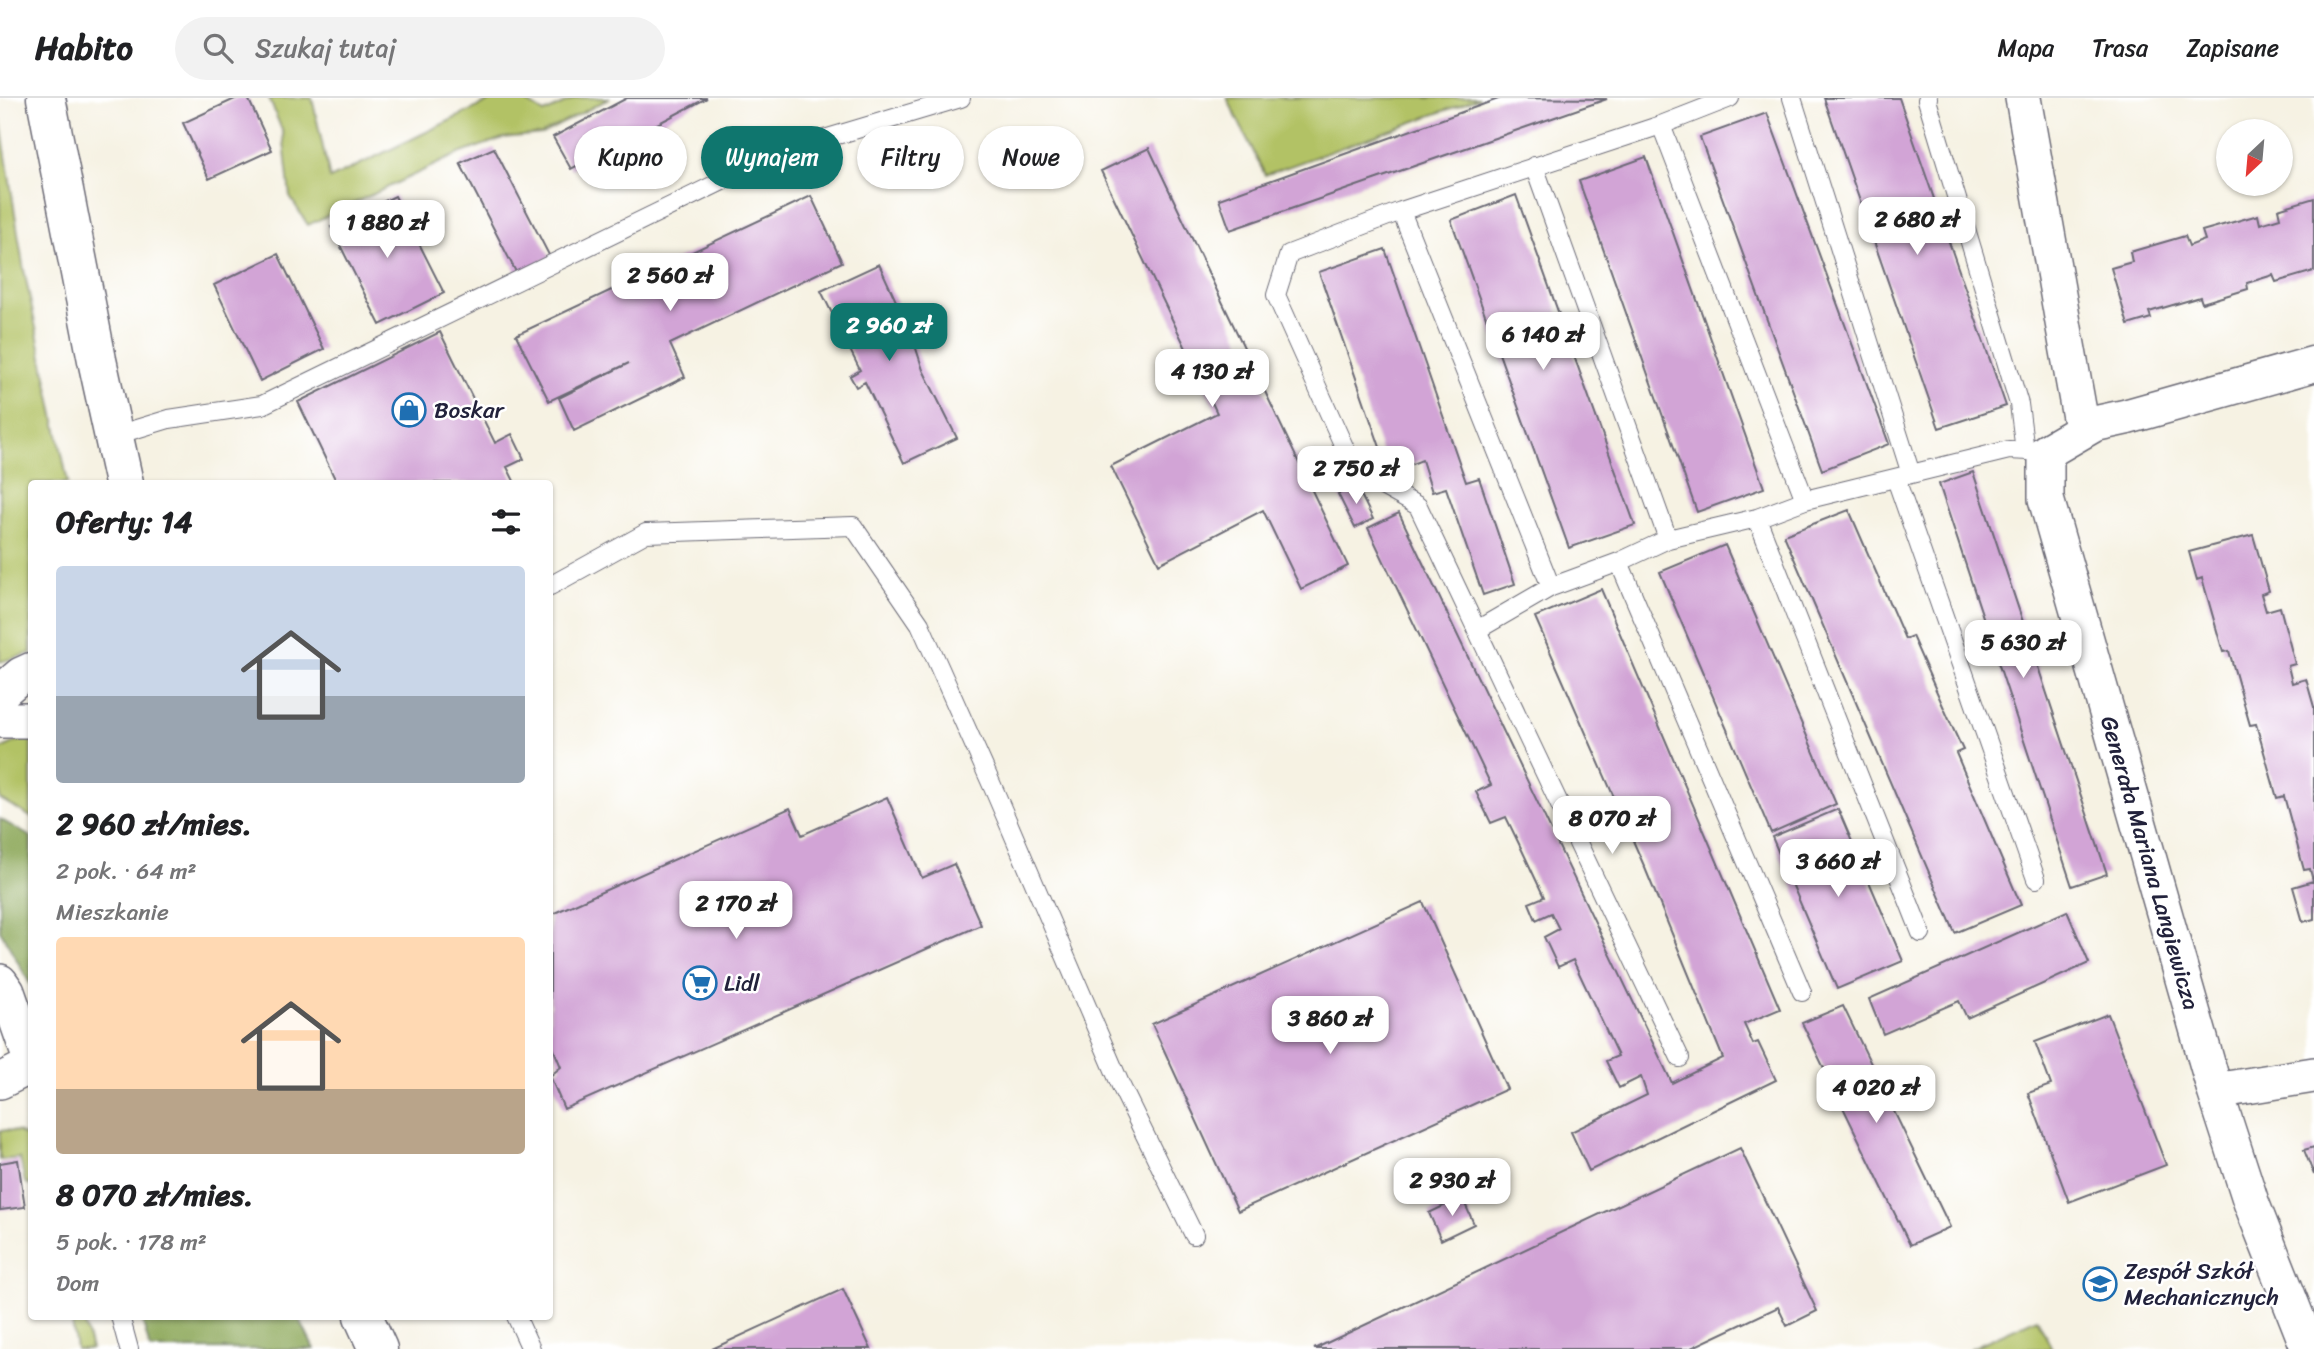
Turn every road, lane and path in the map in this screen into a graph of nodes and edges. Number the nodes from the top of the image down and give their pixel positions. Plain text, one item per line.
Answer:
1 (46, 98) edge
2 (961, 98) edge
3 (1730, 98) edge
4 (1792, 98) edge
5 (1928, 98) edge
6 (2023, 98) edge
7 (1661, 125) junction
8 (1534, 166) junction
9 (1401, 211) junction
10 (2314, 364) edge
11 (2082, 429) junction
12 (113, 436) junction
13 (2035, 452) junction
14 (1904, 477) junction
15 (123, 480) edge
16 (1805, 500) junction
17 (1757, 518) junction
18 (1668, 539) junction
19 (1619, 562) junction
20 (553, 584) edge
21 (1551, 587) junction
22 (1477, 630) junction
23 (28, 672) edge
24 (0, 693) edge
25 (0, 720) edge
26 (28, 720) edge
27 (2036, 879) dead end
28 (1921, 933) dead end
29 (0, 982) edge
30 (1802, 992) dead end
31 (28, 1052) edge
32 (1681, 1058) dead end
33 (28, 1066) edge
34 (2314, 1075) edge
35 (0, 1081) edge
36 (2216, 1091) junction
37 (1194, 1235) dead end
38 (121, 1320) edge
39 (365, 1320) edge
40 (518, 1320) edge
41 (129, 1349) edge
42 (378, 1349) edge
43 (531, 1349) edge
44 (2309, 1349) edge

1 - 12 street
2 - 12 lane
3 - 7 lane
4 - 14 lane
5 - 13 lane
6 - 11 street
7 - 8 lane
7 - 16 lane
8 - 9 lane
8 - 18 lane
9 - 21 lane
9 - 22 lane
10 - 11 street
11 - 13 street
12 - 15 street
13 - 14 lane
13 - 36 street, Generała Mariana Langiewicza
14 - 16 lane
14 - 27 lane
16 - 17 lane
17 - 18 lane
17 - 28 lane
18 - 19 lane
19 - 21 lane
19 - 30 lane
20 - 37 lane
21 - 22 lane
22 - 32 lane
23 - 24 street
25 - 26 street
29 - 31 street
33 - 35 street
34 - 36 street
36 - 44 street, Generała Mariana Langiewicza
38 - 41 lane
39 - 42 street
40 - 43 lane

